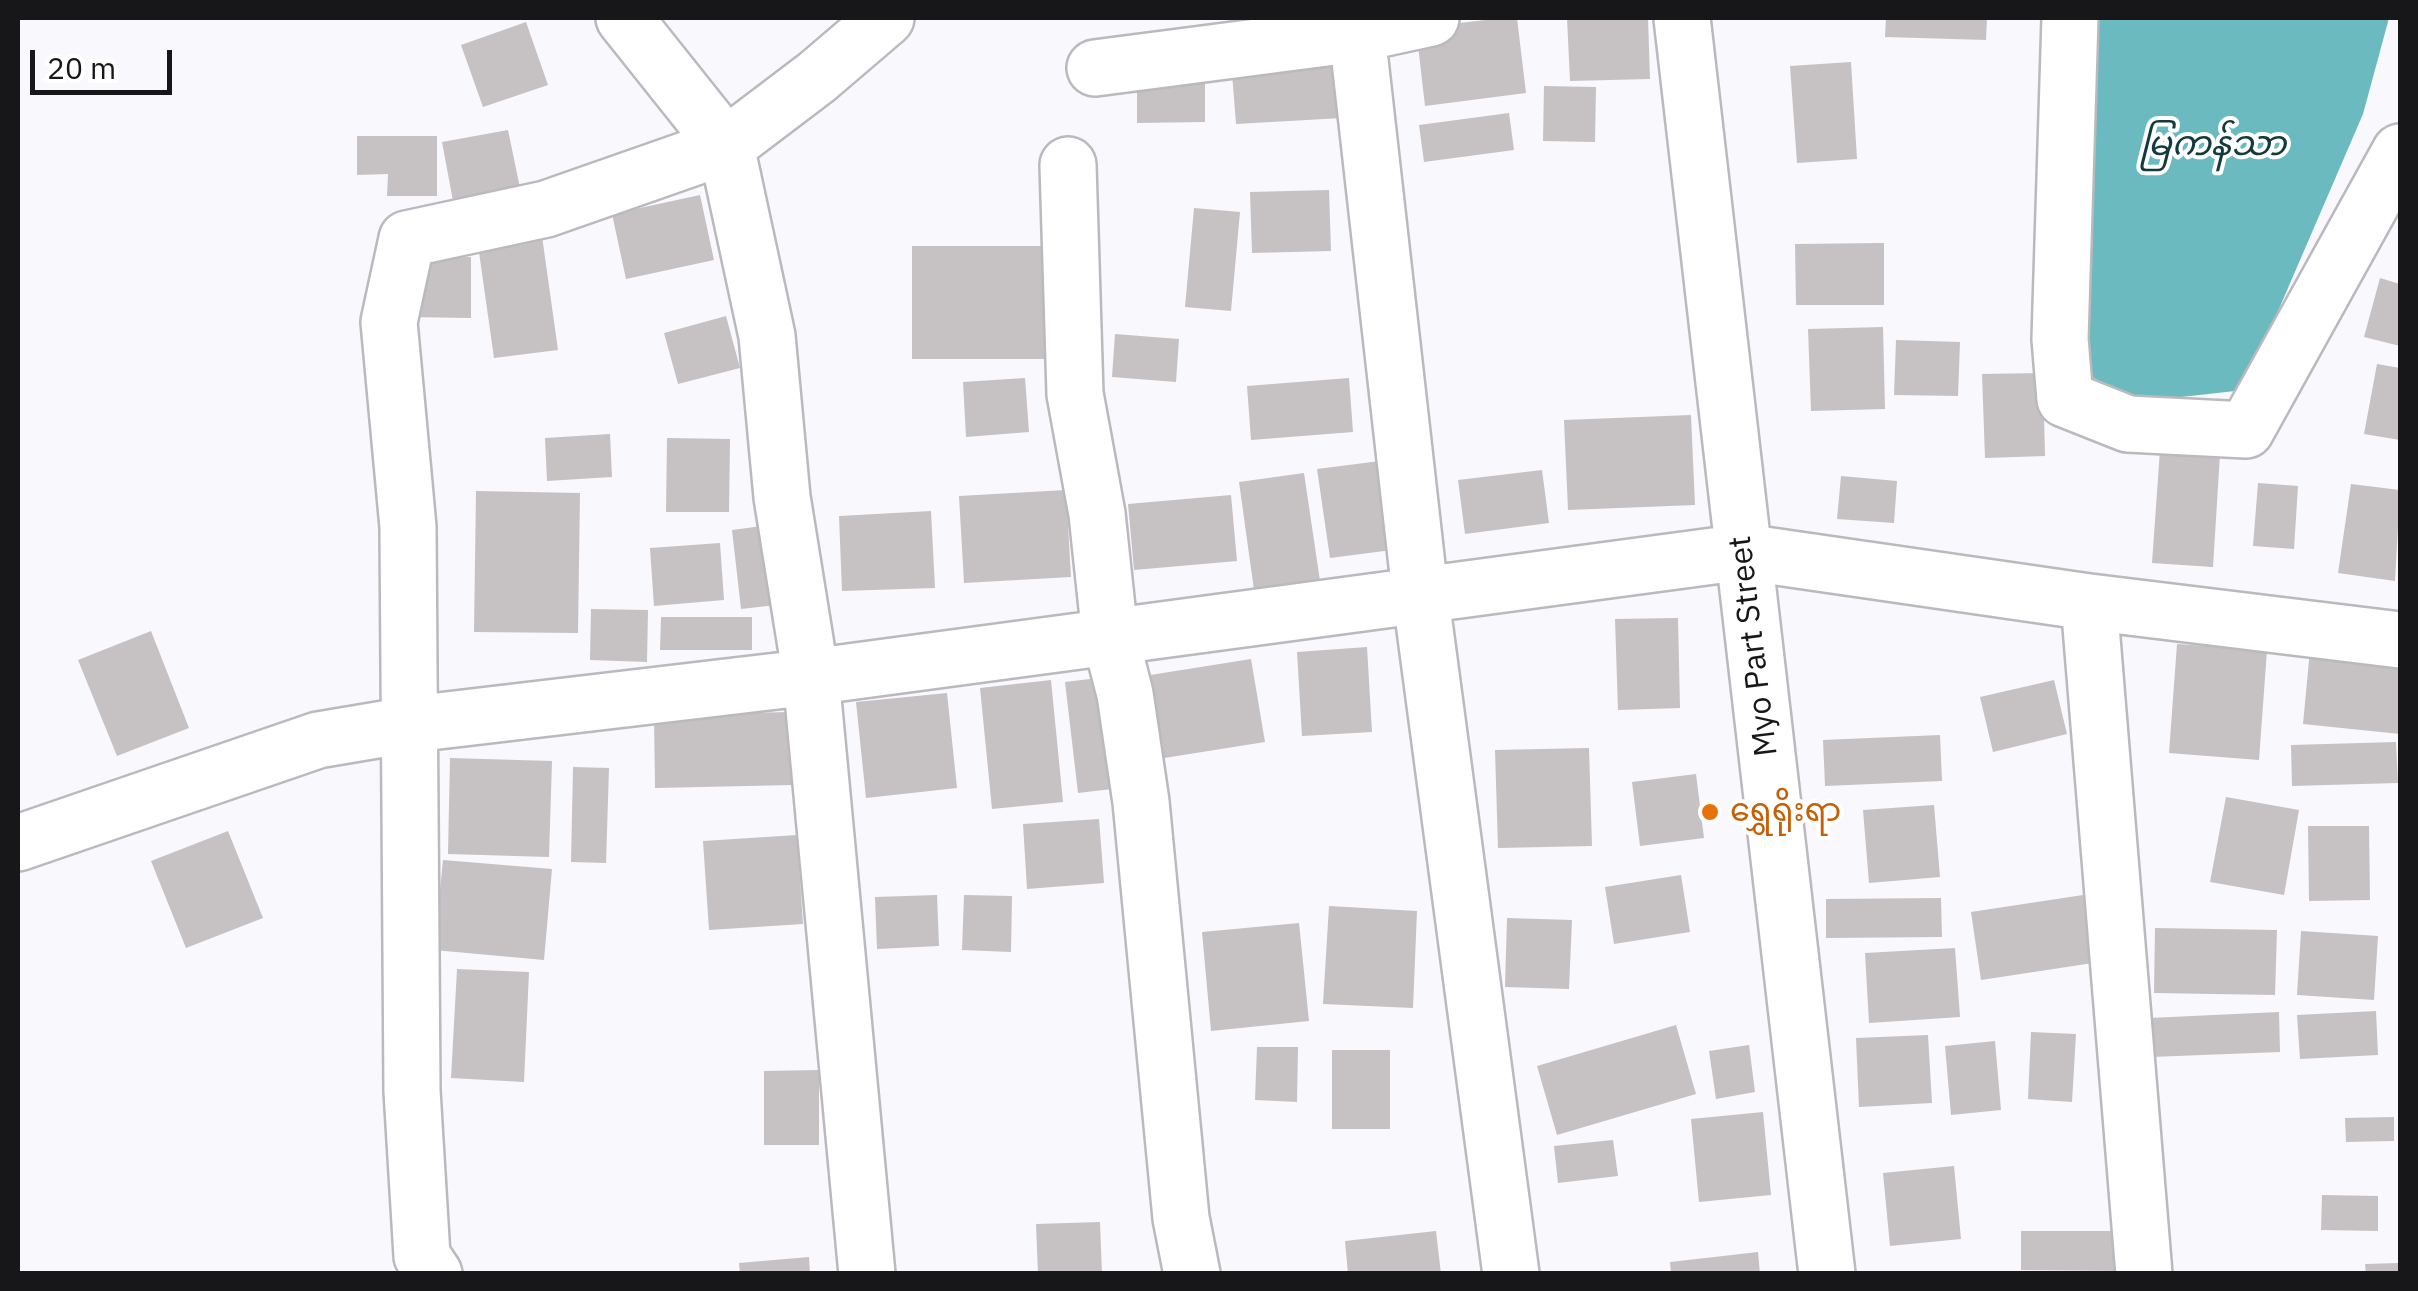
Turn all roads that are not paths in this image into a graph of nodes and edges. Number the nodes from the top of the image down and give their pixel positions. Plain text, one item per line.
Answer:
1 (624, 18) edge
2 (886, 18) edge
3 (1431, 18) edge
4 (1682, 18) edge
5 (2070, 18) edge
6 (1356, 26) edge
7 (1096, 68) dead end
8 (726, 146) junction
9 (2400, 152) edge
10 (1068, 165) dead end
11 (1743, 552) junction
12 (1420, 592) junction
13 (2088, 602) junction
14 (1110, 636) junction
15 (2400, 640) edge
16 (811, 677) junction
17 (413, 724) junction
18 (18, 842) edge
19 (434, 1274) edge
20 (866, 1274) edge
21 (1192, 1274) edge
22 (1510, 1274) edge
23 (1828, 1274) edge
24 (2144, 1274) edge

1 - 8 street
2 - 8 street
3 - 6 street
4 - 11 street, Myo Part Street
5 - 9 street
6 - 7 street
6 - 12 street
8 - 16 street
8 - 17 street
10 - 14 street
11 - 12 street
11 - 13 street
11 - 23 street, Myo Part Street
12 - 14 street
12 - 22 street
13 - 15 street
13 - 24 street
14 - 16 street
14 - 21 street
16 - 17 street
16 - 20 street
17 - 18 street
17 - 19 street

